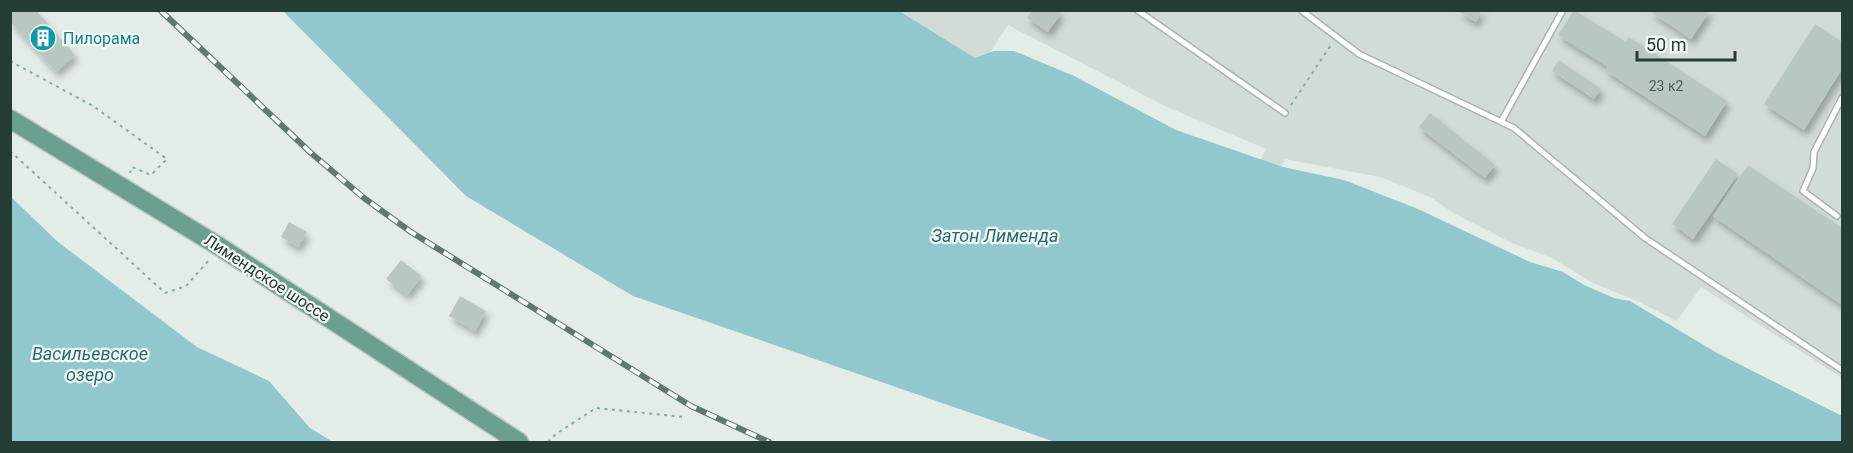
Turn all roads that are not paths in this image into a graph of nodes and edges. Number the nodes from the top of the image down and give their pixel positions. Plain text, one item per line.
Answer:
1 (1137, 10) edge
2 (1301, 10) edge
3 (1563, 10) edge
4 (1842, 98) edge
5 (1285, 113) road end
6 (10, 119) edge
7 (1502, 120) junction
8 (1837, 216) dead end
9 (1842, 370) edge
10 (519, 442) edge

1 - 5 lane
2 - 7 lane
3 - 7 lane
4 - 8 lane
6 - 10 main road, Лимендское шоссе
7 - 9 lane

